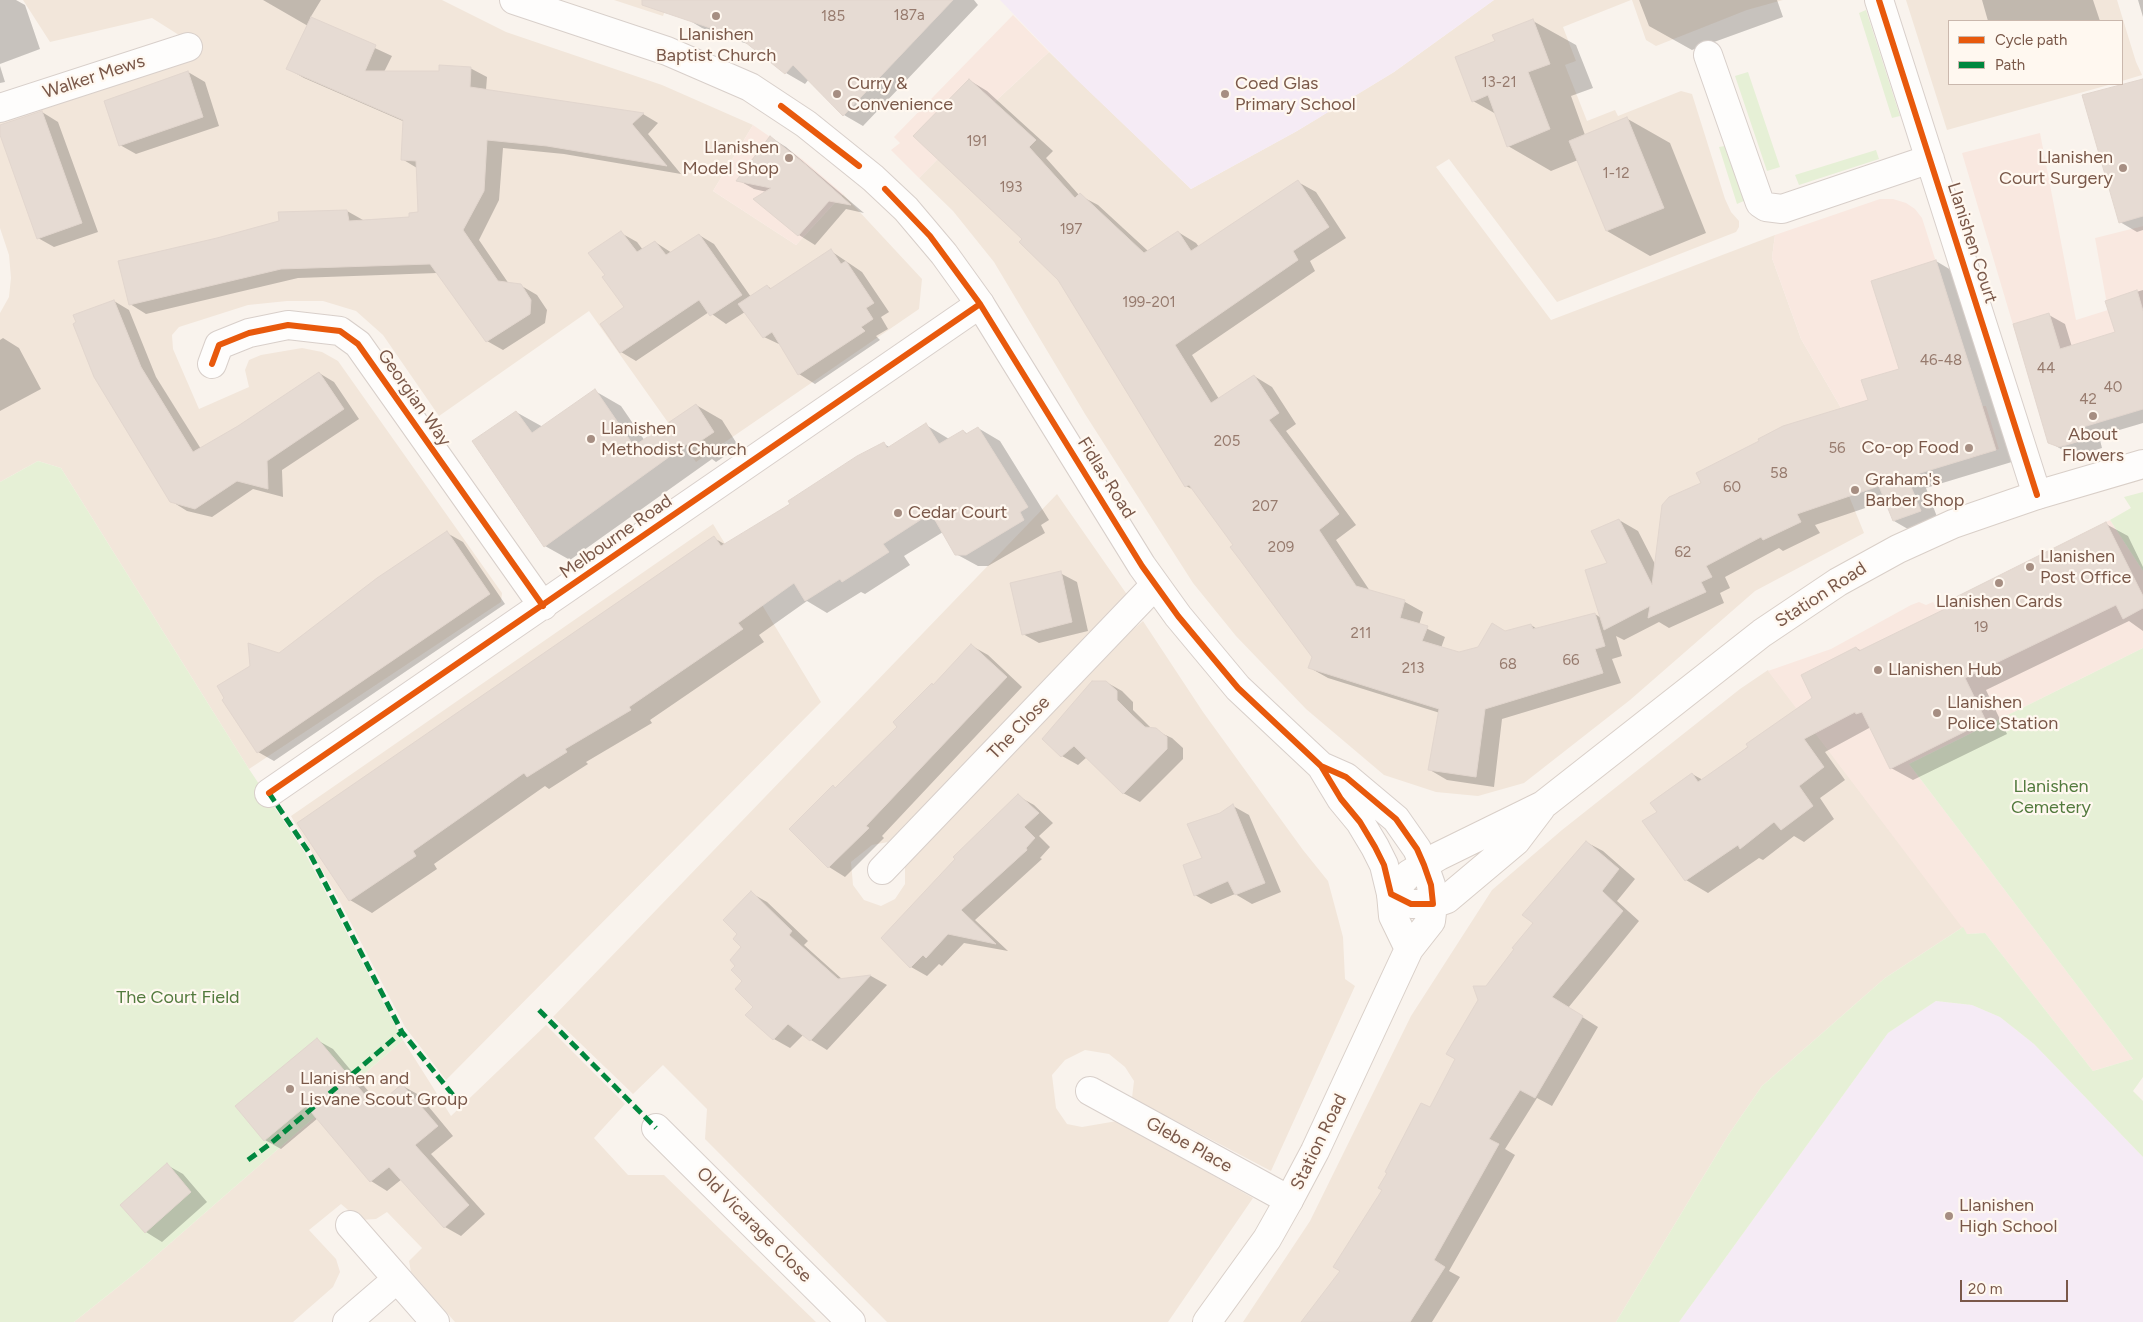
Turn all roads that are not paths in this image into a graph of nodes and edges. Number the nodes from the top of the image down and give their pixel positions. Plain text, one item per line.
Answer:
1 (514, 0) edge
2 (1879, 0) edge
3 (188, 47) dead end
4 (1708, 55) dead end
5 (0, 108) edge
6 (1930, 160) junction
7 (980, 304) junction
8 (212, 364) dead end
9 (2143, 464) edge
10 (2037, 495) junction
11 (1155, 585) junction
12 (543, 606) junction
13 (1321, 766) junction
14 (269, 793) dead end
15 (1543, 805) junction
16 (1424, 865) junction
17 (882, 870) dead end
18 (1391, 894) junction
19 (1433, 904) junction
20 (1409, 949) junction
21 (1090, 1091) dead end
22 (656, 1128) dead end
23 (1289, 1200) junction
24 (350, 1225) dead end
25 (397, 1278) junction
26 (347, 1322) edge
27 (435, 1322) edge
28 (851, 1322) edge
29 (1207, 1322) edge

1 - 7 street, Fidlas Road
2 - 6 street, Llanishen Court
3 - 5 street, Walker Mews
4 - 6 street
6 - 10 street, Llanishen Court
7 - 11 street, Fidlas Road
7 - 12 street, Melbourne Road
8 - 12 street, Georgian Way
9 - 10 street, Station Road
10 - 15 street, Station Road
11 - 13 street, Fidlas Road
11 - 17 street, The Close
12 - 14 street, Melbourne Road
13 - 16 street, Fidlas Road
13 - 18 street, Fidlas Road
15 - 16 street, Station Road
15 - 19 street, Station Road
16 - 18 street, Station Road
16 - 19 street, Fidlas Road
18 - 19 street
18 - 20 street, Fidlas Road
19 - 20 street, Fidlas Road
20 - 23 street, Station Road
21 - 23 street, Glebe Place
22 - 28 street, Old Vicarage Close
23 - 29 street, Station Road
24 - 25 street
25 - 26 street
25 - 27 street

